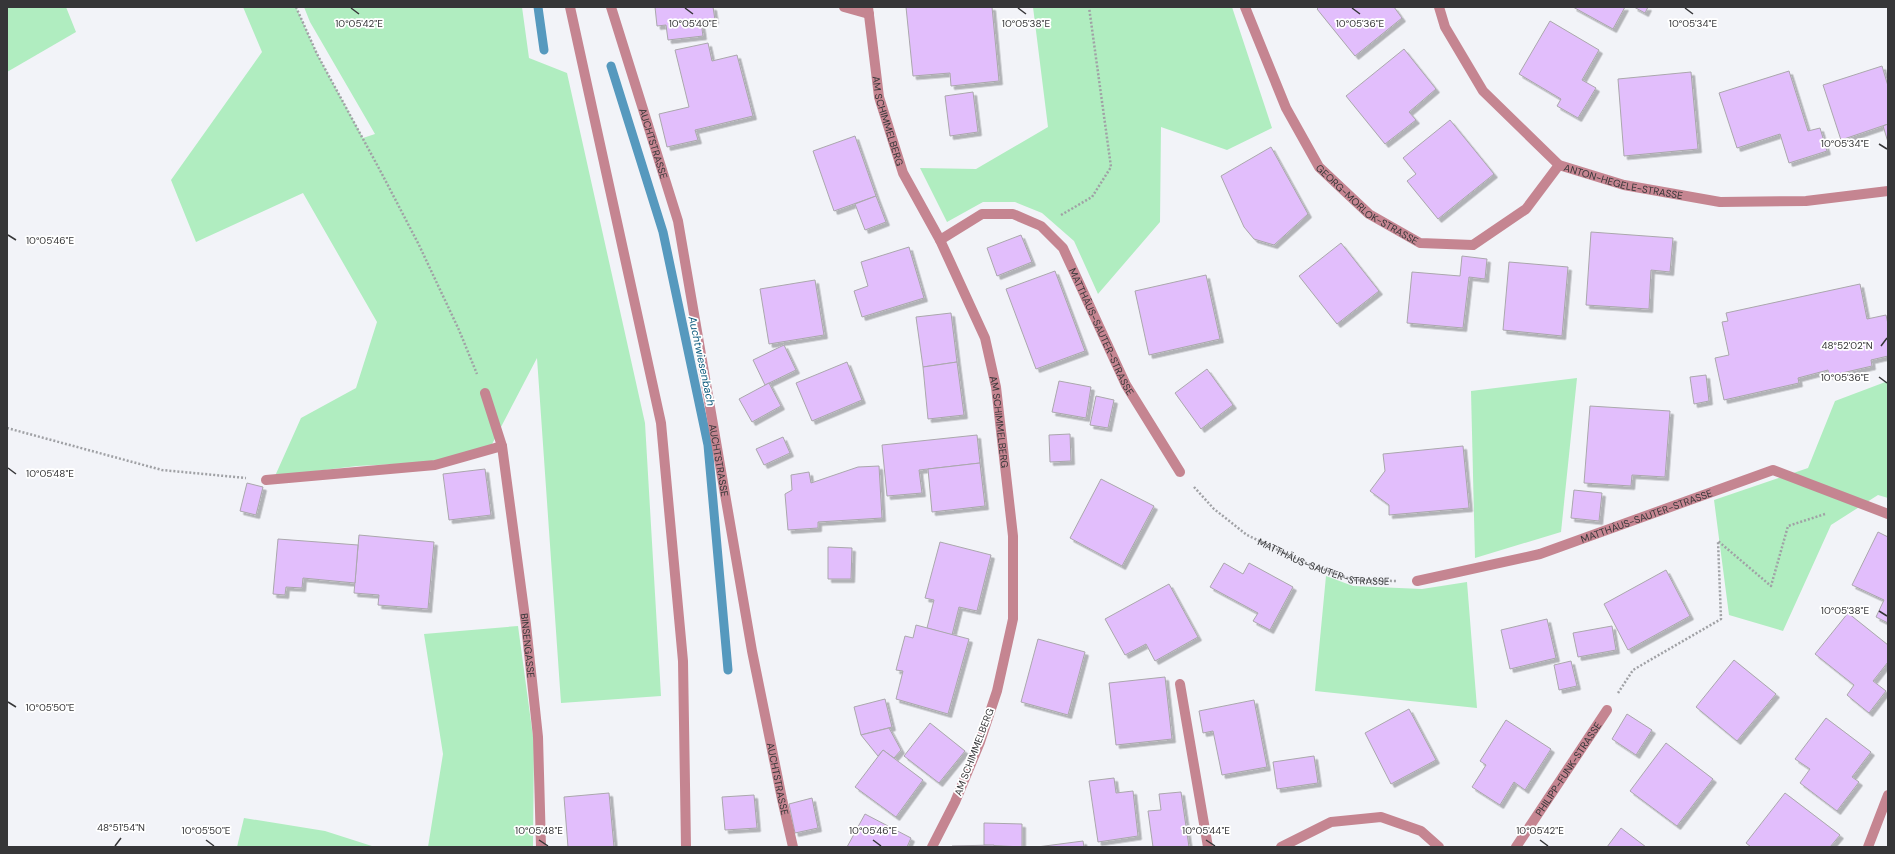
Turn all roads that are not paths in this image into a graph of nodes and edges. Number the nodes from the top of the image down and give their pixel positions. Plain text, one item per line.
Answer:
1 (570, 7) edge
2 (611, 7) edge
3 (844, 7) edge
4 (1246, 7) edge
5 (1439, 7) edge
6 (868, 10) edge
7 (1559, 165) junction
8 (1888, 190) edge
9 (940, 240) junction
10 (485, 393) road end
11 (502, 446) junction
12 (1180, 472) road end
13 (266, 480) road end
14 (1888, 514) edge
15 (1416, 581) road end
16 (1180, 684) dead end
17 (1607, 710) road end
18 (1888, 795) edge
19 (541, 847) edge
20 (686, 847) edge
21 (793, 847) edge
22 (932, 847) edge
23 (1208, 847) edge
24 (1281, 847) edge
25 (1438, 847) edge
26 (1516, 847) edge
27 (1868, 847) edge

1 - 20 street
2 - 21 street, AUCHTSTRASSE
3 - 6 street
4 - 7 street, GEORG-MORLOK-STRASSE
5 - 7 street, ANTON-HEGELE-STRASSE
6 - 9 street, AM SCHIMMELBERG
7 - 8 street, ANTON-HEGELE-STRASSE
9 - 12 street, MATTHÄUS-SAUTER-STRASSE
9 - 22 street, AM SCHIMMELBERG
10 - 11 street, BINSENGASSE
11 - 13 street
11 - 19 street, BINSENGASSE
14 - 15 street, MATTHÄUS-SAUTER-STRASSE
16 - 23 street
17 - 26 street, PHILIPP-FUNK-STRASSE
18 - 27 street
24 - 25 street

